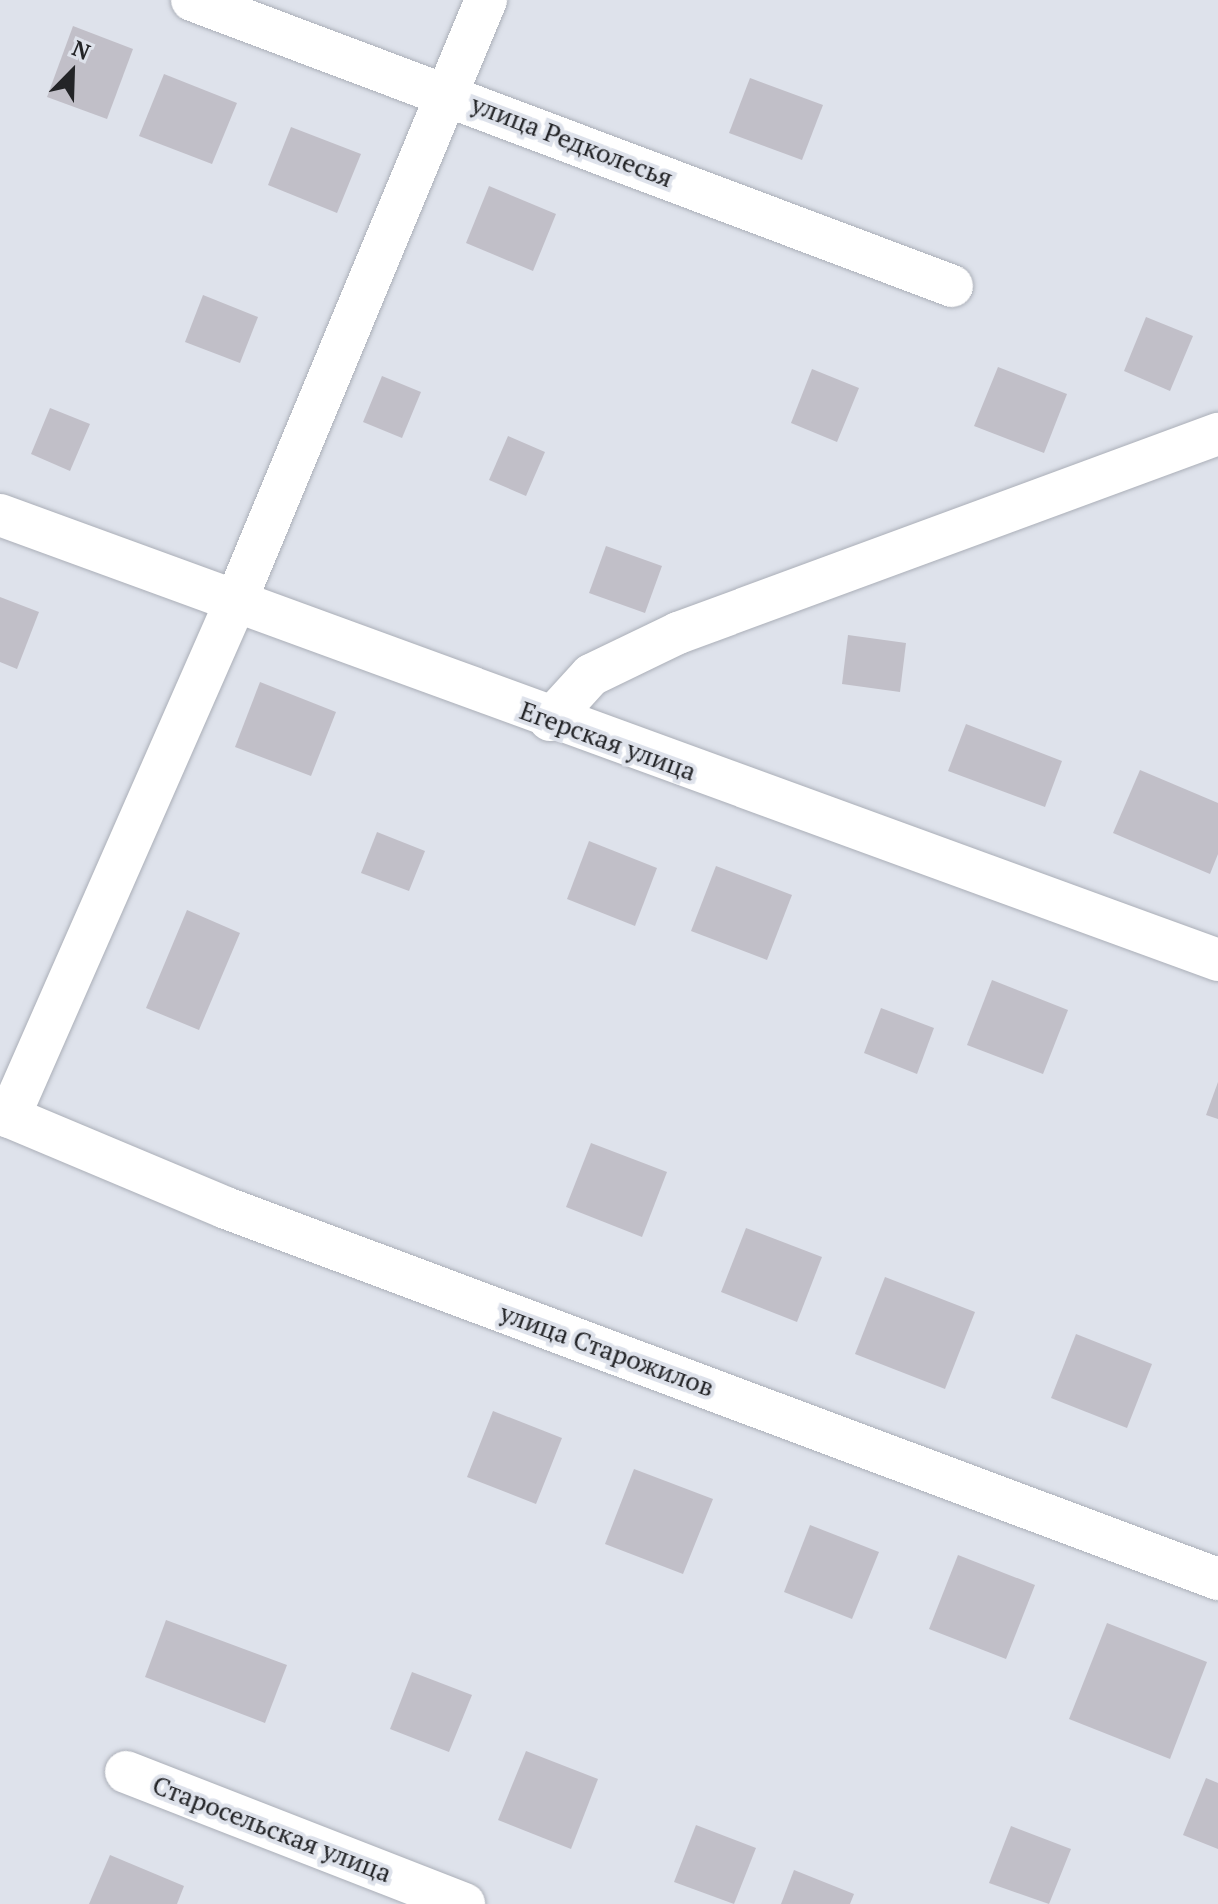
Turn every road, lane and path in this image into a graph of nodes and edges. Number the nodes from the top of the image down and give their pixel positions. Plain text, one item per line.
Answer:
1 (192, 0) edge
2 (486, 0) edge
3 (448, 93) junction
4 (952, 286) dead end
5 (1218, 434) edge
6 (0, 515) edge
7 (235, 603) junction
8 (550, 720) junction
9 (1218, 960) edge
10 (5, 1115) edge
11 (1218, 1579) edge
12 (126, 1772) dead end
13 (464, 1904) edge

1 - 3 street, улица Редколесья
2 - 3 street
3 - 4 street, улица Редколесья
3 - 7 street
5 - 8 street
6 - 7 street, Егерская улица
7 - 8 street, Егерская улица
7 - 10 street
8 - 9 street, Егерская улица
10 - 11 street, улица Старожилов
12 - 13 street, Старосельская улица

